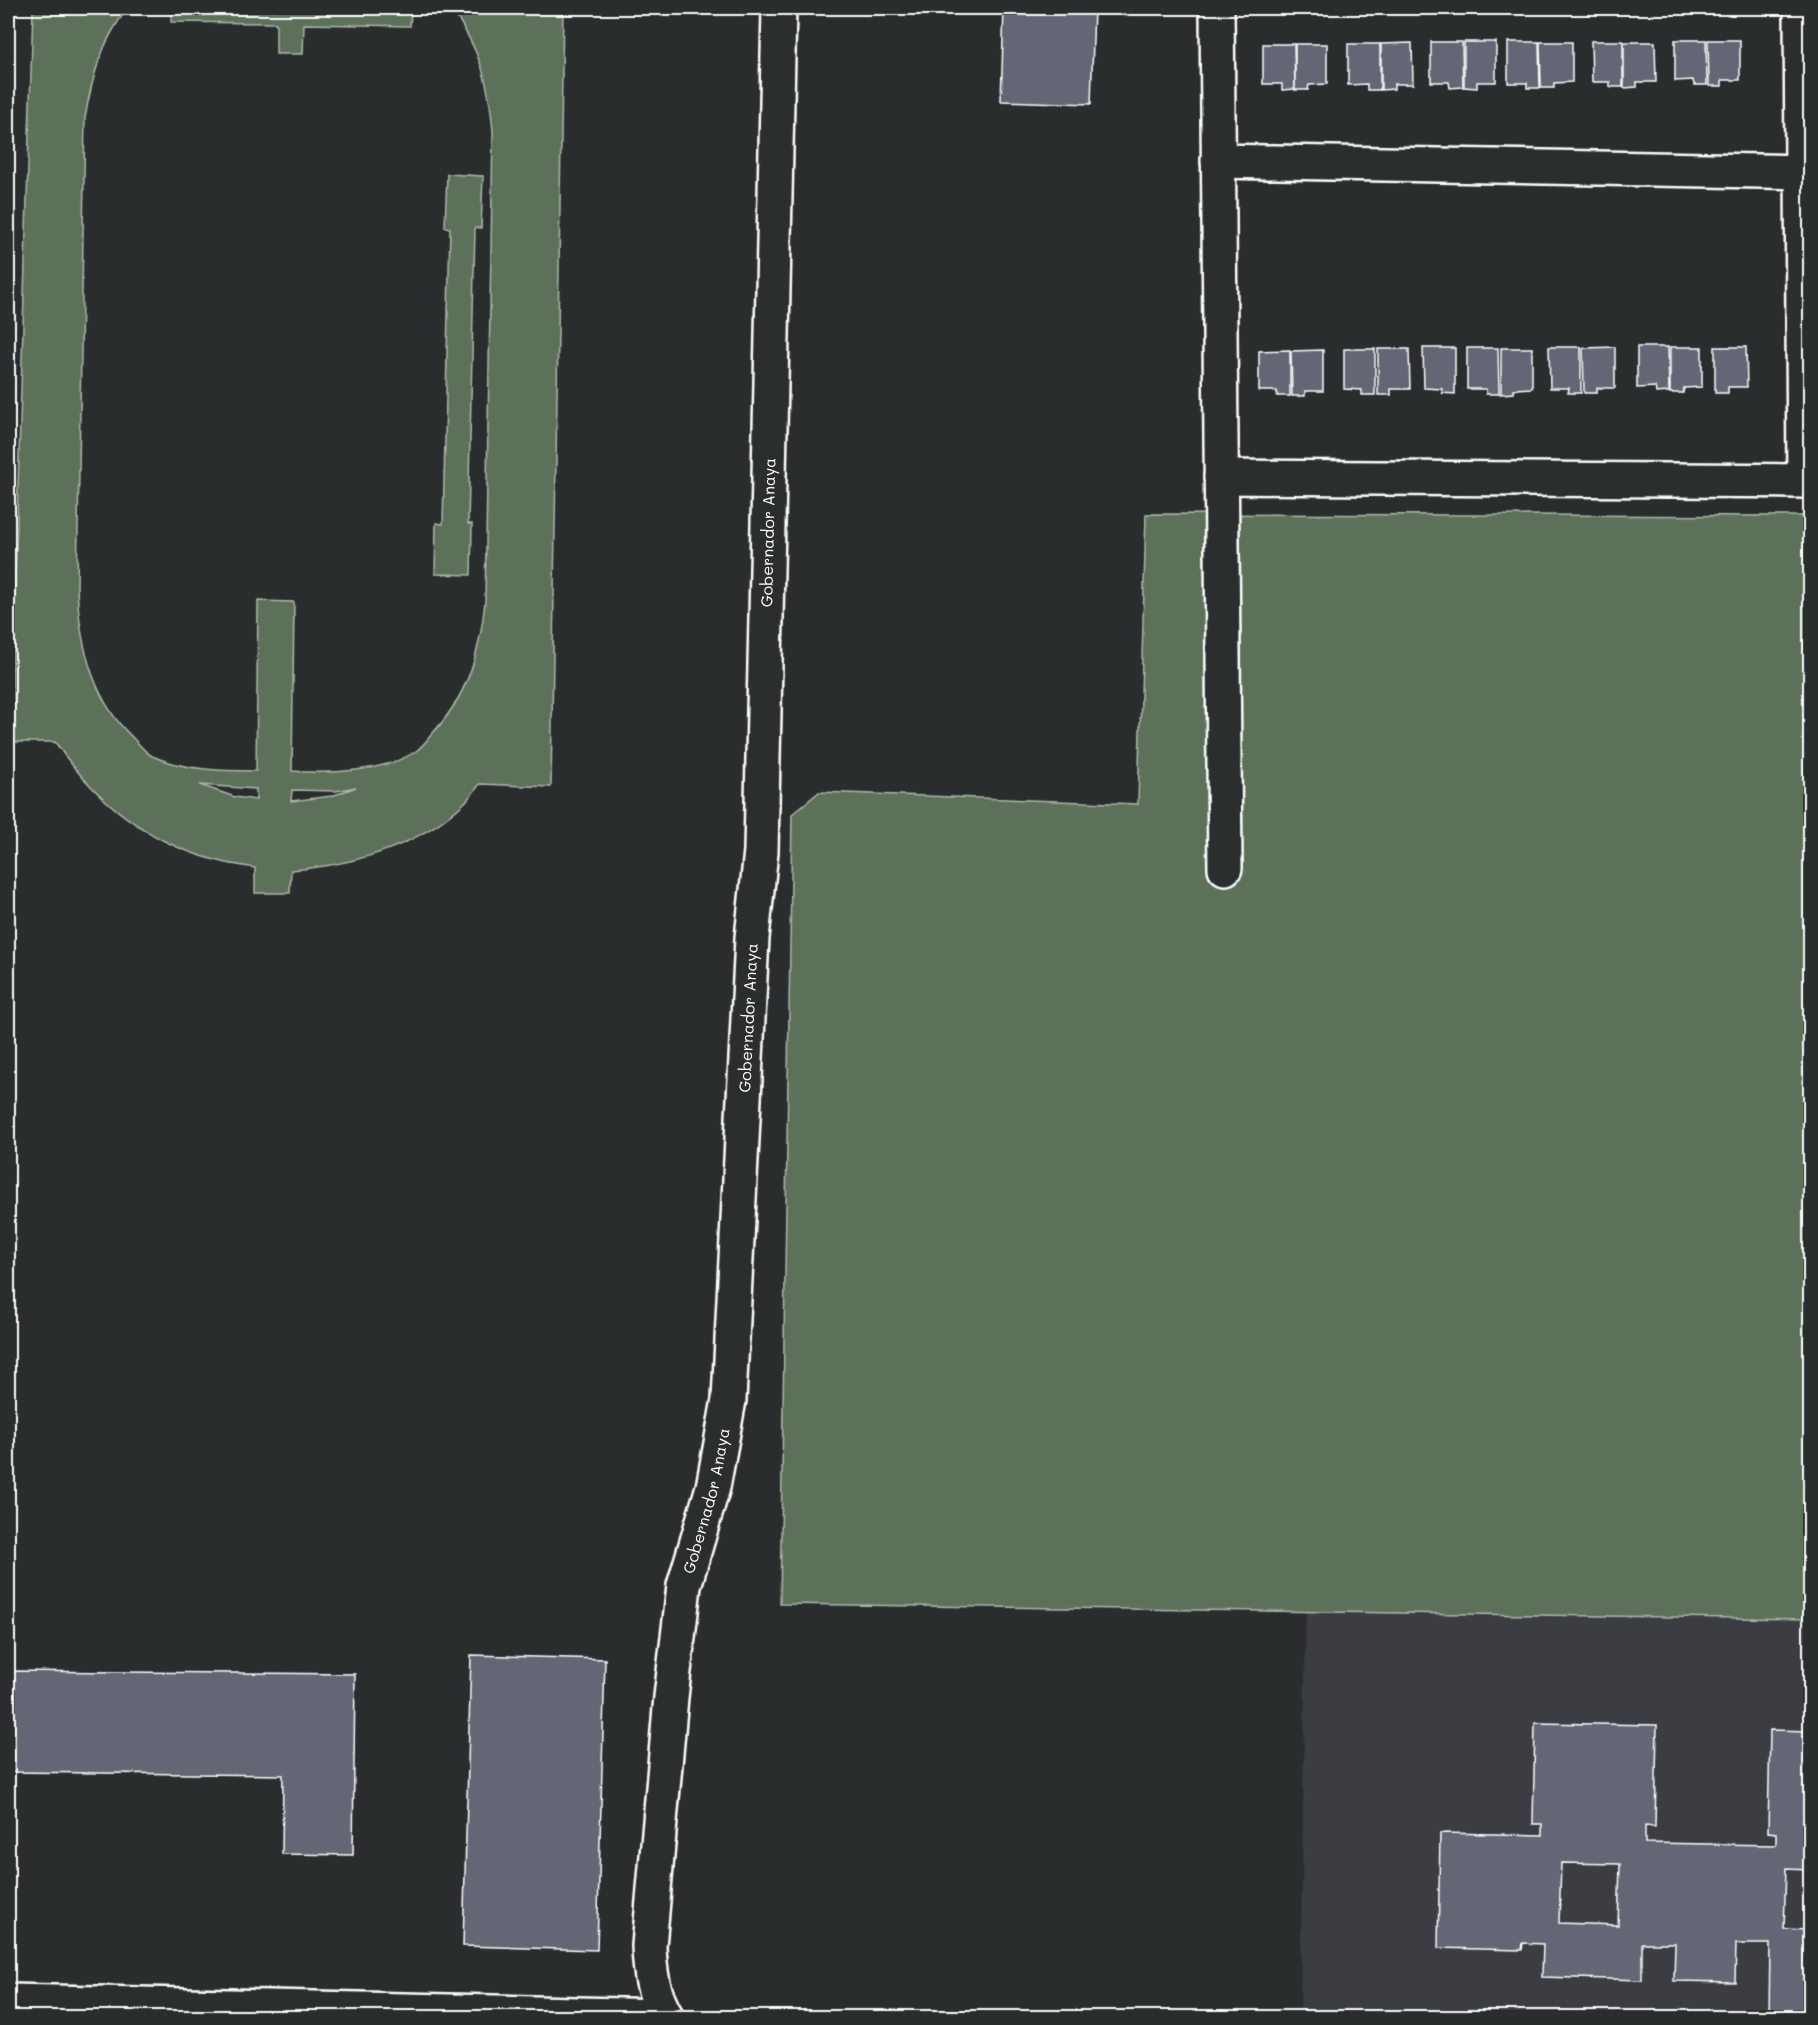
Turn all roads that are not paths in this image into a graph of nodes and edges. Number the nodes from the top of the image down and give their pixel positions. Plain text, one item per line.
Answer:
1 (779, 8) edge
2 (1217, 8) edge
3 (1801, 8) edge
4 (1218, 161) junction
5 (1806, 172) edge
6 (1221, 477) junction
7 (1807, 481) edge
8 (1225, 868) dead end
9 (8, 2001) edge
10 (126, 2010) edge
11 (666, 2017) edge

1 - 11 street, Gobernador Anaya
2 - 4 street
3 - 5 street
4 - 5 street
4 - 6 street
5 - 7 street
6 - 7 street
6 - 8 street
9 - 10 street
10 - 11 street

